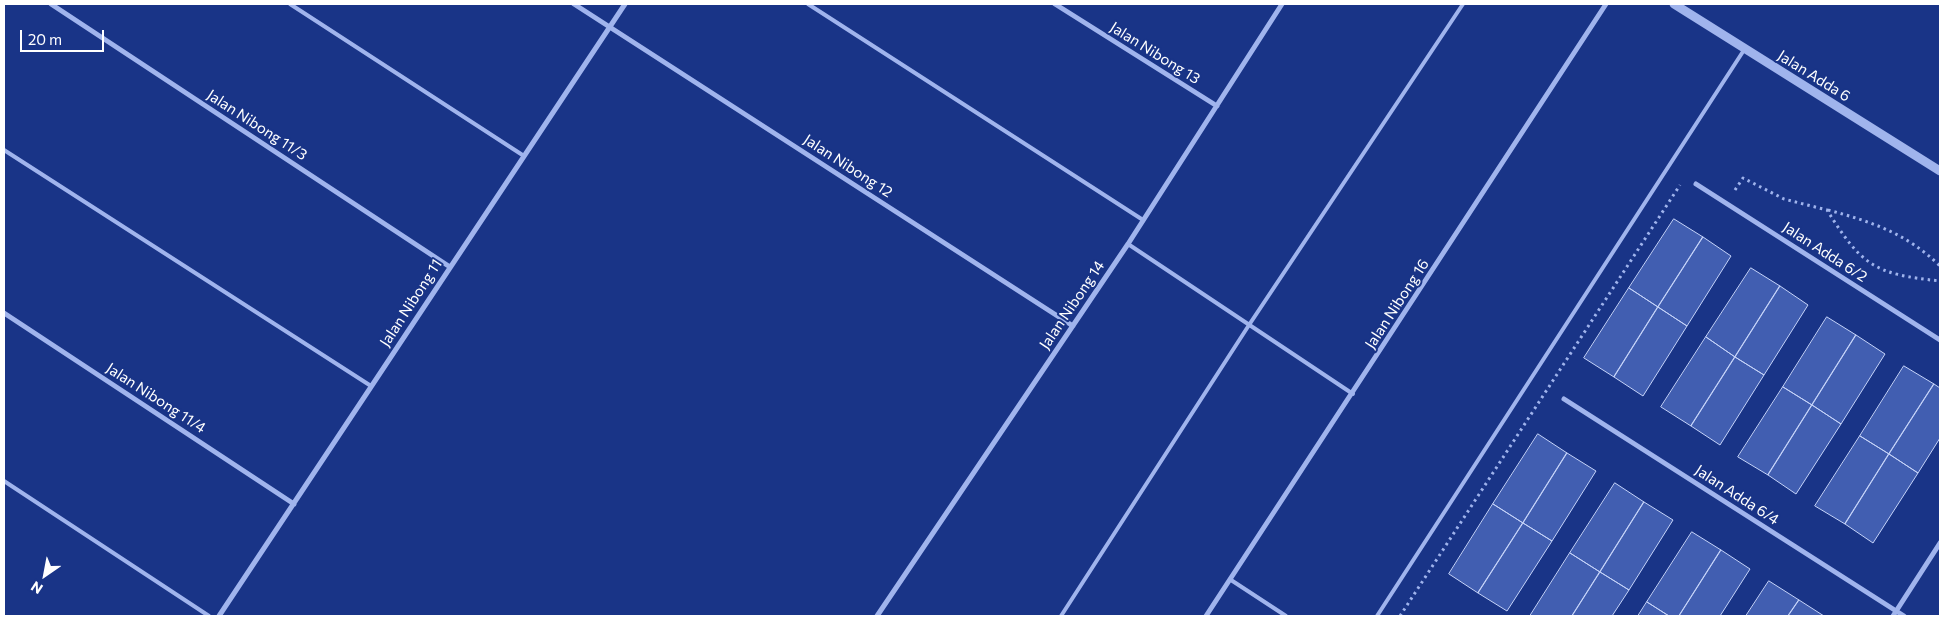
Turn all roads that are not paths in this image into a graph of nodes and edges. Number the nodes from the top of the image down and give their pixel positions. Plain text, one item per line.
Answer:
1 (51, 4) edge
2 (290, 4) edge
3 (574, 4) edge
4 (625, 4) edge
5 (808, 4) edge
6 (1055, 4) edge
7 (1282, 4) edge
8 (1463, 4) edge
9 (1606, 4) edge
10 (1674, 4) edge
11 (609, 27) junction
12 (1745, 49) junction
13 (1216, 106) junction
14 (4, 150) edge
15 (524, 156) junction
16 (1940, 171) edge
17 (1696, 184) road end
18 (1143, 220) junction
19 (1128, 244) junction
20 (450, 267) junction
21 (4, 313) edge
22 (1250, 325) junction
23 (1074, 326) junction
24 (1940, 340) edge
25 (371, 386) junction
26 (1353, 394) junction
27 (1564, 399) dead end
28 (4, 482) edge
29 (294, 504) junction
30 (1940, 543) edge
31 (1231, 580) junction
32 (1895, 614) edge
33 (209, 616) edge
34 (219, 616) edge
35 (877, 616) edge
36 (1061, 616) edge
37 (1206, 616) edge
38 (1286, 616) edge
39 (1377, 616) edge
40 (1904, 616) edge

1 - 20 street, Jalan Nibong 11/3
2 - 15 lane
3 - 11 street, Jalan Nibong 12
4 - 11 street, Jalan Nibong 11
5 - 18 lane
6 - 13 street, Jalan Nibong 13
7 - 13 street, Jalan Nibong 14
8 - 22 lane
9 - 26 street, Jalan Nibong 16
10 - 12 street, Jalan Adda 6
11 - 15 street, Jalan Nibong 11
11 - 23 street, Jalan Nibong 12
12 - 16 street, Jalan Adda 6
12 - 39 lane
13 - 18 street, Jalan Nibong 14
14 - 25 lane
15 - 20 street, Jalan Nibong 11
17 - 24 street, Jalan Adda 6/2
18 - 19 street, Jalan Nibong 14
19 - 22 lane
19 - 23 street, Jalan Nibong 14
20 - 25 street, Jalan Nibong 11
21 - 29 street, Jalan Nibong 11/4
22 - 26 lane
22 - 36 lane
23 - 35 street, Jalan Nibong 14
25 - 29 street, Jalan Nibong 11
26 - 31 street, Jalan Nibong 16
27 - 32 street, Jalan Adda 6/4
28 - 33 lane
29 - 34 street, Jalan Nibong 11
30 - 32 street
31 - 37 street, Jalan Nibong 16
31 - 38 lane
32 - 40 street, Jalan Adda 6/4

